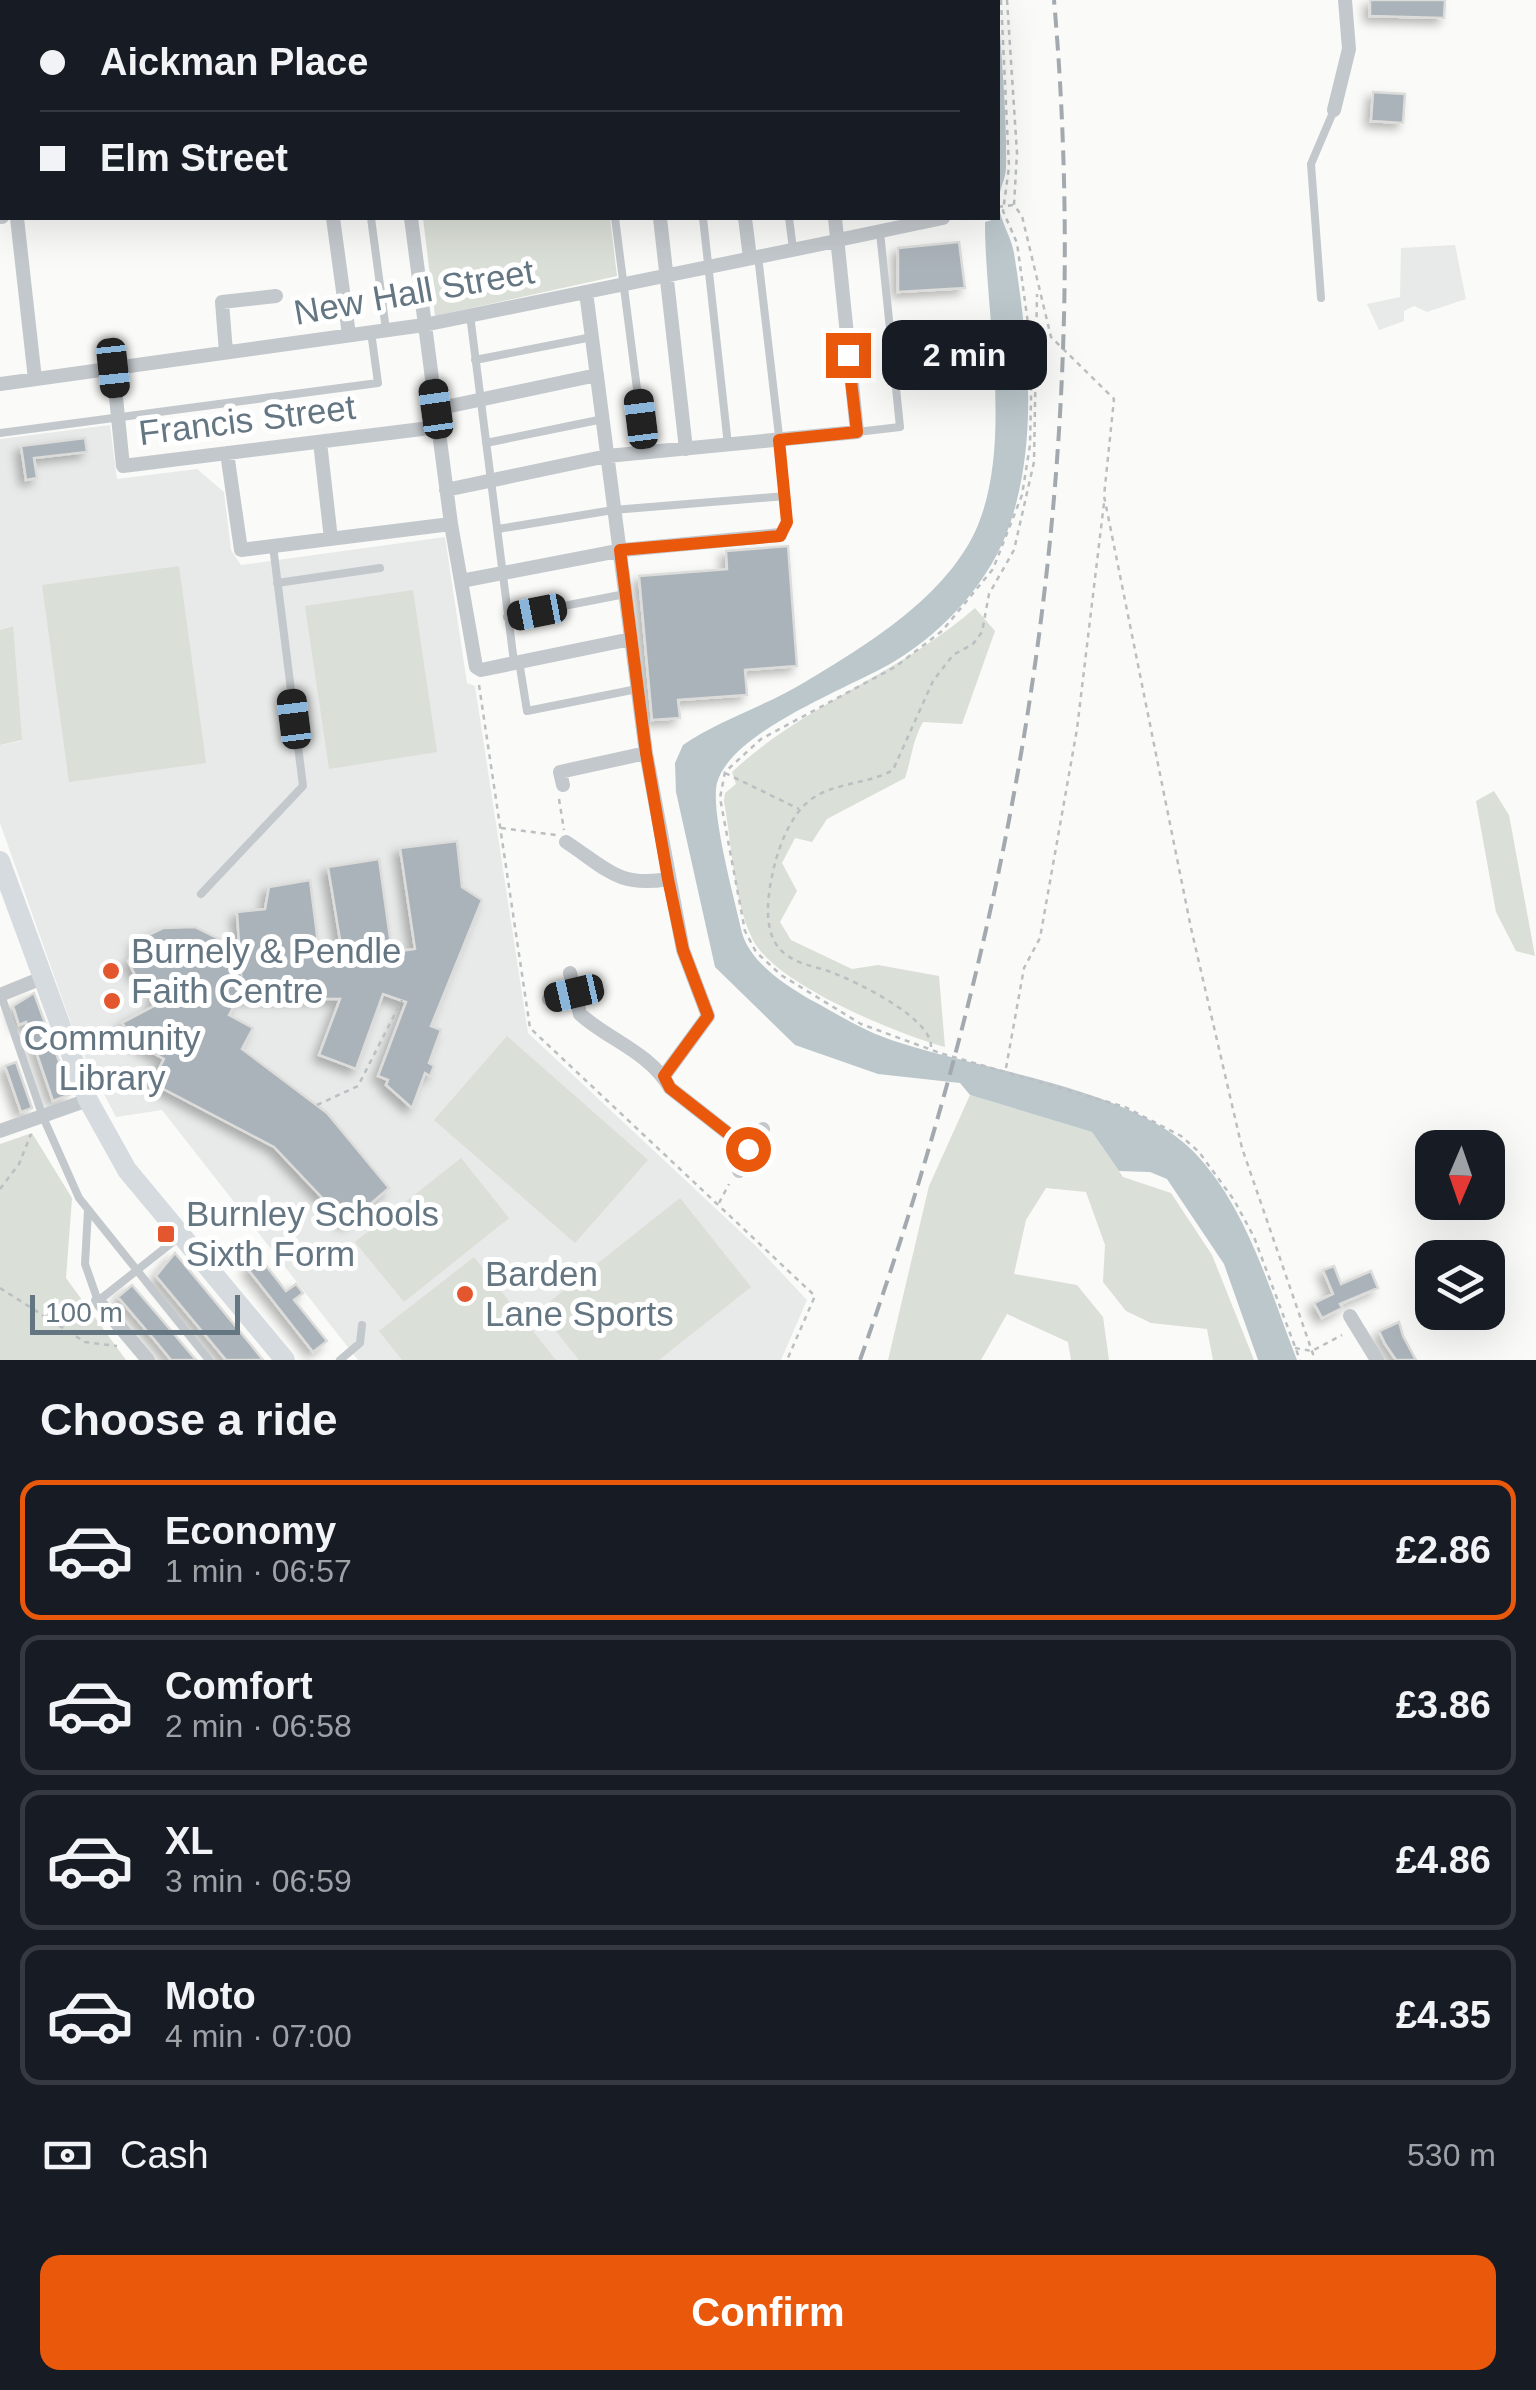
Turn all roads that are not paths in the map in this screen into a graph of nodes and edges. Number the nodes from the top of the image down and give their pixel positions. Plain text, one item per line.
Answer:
1 (1345, 0) edge
2 (1334, 110) joint
3 (17, 220) edge
4 (333, 220) edge
5 (371, 220) edge
6 (412, 220) edge
7 (615, 220) edge
8 (660, 220) edge
9 (703, 220) edge
10 (745, 220) edge
11 (790, 220) edge
12 (835, 220) edge
13 (934, 220) edge
14 (880, 232) junction
15 (837, 241) junction
16 (794, 249) junction
17 (754, 257) junction
18 (709, 266) junction
19 (667, 274) junction
20 (624, 283) junction
21 (586, 292) junction
22 (276, 296) dead end
23 (1321, 298) dead end
24 (470, 316) junction
25 (424, 324) junction
26 (378, 331) junction
27 (349, 335) junction
28 (592, 337) junction
29 (226, 352) junction
30 (475, 360) junction
31 (113, 368) junction
32 (597, 375) junction
33 (35, 379) junction
34 (0, 384) edge
35 (480, 399) junction
36 (436, 409) junction
37 (118, 416) junction
38 (603, 419) junction
39 (438, 427) junction
40 (857, 432) junction
41 (0, 433) edge
42 (779, 440) junction
43 (320, 442) junction
44 (486, 443) junction
45 (728, 445) junction
46 (686, 449) junction
47 (227, 453) junction
48 (646, 453) junction
49 (607, 456) junction
50 (490, 481) junction
51 (446, 490) junction
52 (786, 496) junction
53 (613, 510) junction
54 (451, 524) junction
55 (498, 529) junction
56 (780, 536) joint
57 (332, 539) junction
58 (273, 546) junction
59 (620, 550) junction
60 (380, 568) dead end
61 (502, 573) junction
62 (460, 581) junction
63 (277, 583) junction
64 (626, 594) junction
65 (507, 617) junction
66 (631, 639) junction
67 (516, 662) junction
68 (637, 689) junction
69 (646, 753) junction
70 (563, 785) road end
71 (566, 842) road end
72 (0, 861) edge
73 (668, 879) junction
74 (201, 894) dead end
75 (570, 973) dead end
76 (42, 978) junction
77 (574, 993) junction
78 (0, 994) edge
79 (549, 999) dead end
80 (664, 1076) junction
81 (88, 1100) junction
82 (40, 1118) junction
83 (763, 1129) dead end
84 (0, 1131) edge
85 (748, 1149) junction
86 (739, 1171) road end
87 (88, 1208) junction
88 (179, 1237) junction
89 (334, 1250) dead end
90 (316, 1266) dead end
91 (136, 1269) junction
92 (98, 1301) junction
93 (1353, 1322) road end
94 (362, 1326) dead end
95 (143, 1354) edge
96 (209, 1360) edge
97 (285, 1360) edge
98 (340, 1360) edge
99 (1377, 1360) edge

1 - 2 street
2 - 23 lane
3 - 33 street
4 - 27 street
5 - 26 lane
6 - 25 street
7 - 20 lane
8 - 19 street
9 - 18 lane
10 - 17 street
11 - 16 lane
12 - 15 street
13 - 14 street, New Hall Street
14 - 15 street, New Hall Street
14 - 40 lane
15 - 16 street, New Hall Street
15 - 40 street
16 - 17 street, New Hall Street
17 - 18 street, New Hall Street
17 - 42 lane
18 - 19 street, New Hall Street
18 - 45 lane
19 - 20 street, New Hall Street
19 - 46 street
20 - 21 street, New Hall Street
20 - 48 lane
21 - 24 street, New Hall Street
21 - 28 street
22 - 29 street
24 - 25 street, New Hall Street
24 - 30 lane
25 - 26 street, New Hall Street
25 - 36 street
26 - 27 street, New Hall Street
26 - 37 lane
27 - 29 street, New Hall Street
28 - 30 lane
28 - 32 street
29 - 31 street, New Hall Street
30 - 35 lane
31 - 33 street, New Hall Street
31 - 37 street
32 - 35 street
32 - 38 street
33 - 34 street, New Hall Street
35 - 36 street
35 - 44 lane
36 - 39 street
37 - 41 lane
37 - 47 street, Francis Street
38 - 44 lane
38 - 49 street
39 - 43 street, Francis Street
39 - 51 street
40 - 42 street
42 - 45 street
42 - 52 lane
43 - 47 street, Francis Street
43 - 57 street
44 - 50 lane
45 - 46 street
46 - 48 street
47 - 58 street
48 - 49 street
49 - 50 street
49 - 53 street
50 - 51 street
50 - 55 lane
51 - 54 street
52 - 53 lane
52 - 56 lane
53 - 55 lane
53 - 59 street
54 - 57 street
54 - 62 street
55 - 61 lane
56 - 59 street
57 - 58 street
58 - 63 lane
59 - 61 street
59 - 64 street
60 - 63 lane
61 - 62 street
61 - 65 lane
62 - 67 street
63 - 74 lane
64 - 65 lane
64 - 66 street
65 - 67 lane
66 - 67 street
66 - 68 street
67 - 68 lane
68 - 69 street
69 - 70 street
69 - 73 street
71 - 73 street
72 - 76 street
73 - 80 street
75 - 77 street
76 - 78 street
76 - 81 street
77 - 79 street
77 - 80 street
78 - 82 lane
80 - 85 street
81 - 82 street
81 - 88 street
82 - 84 street
82 - 87 lane
83 - 85 street
85 - 86 street
87 - 91 lane
87 - 92 lane
88 - 91 lane
88 - 97 street
89 - 90 lane
91 - 92 lane
91 - 96 lane
92 - 95 street
93 - 99 street
94 - 98 lane

